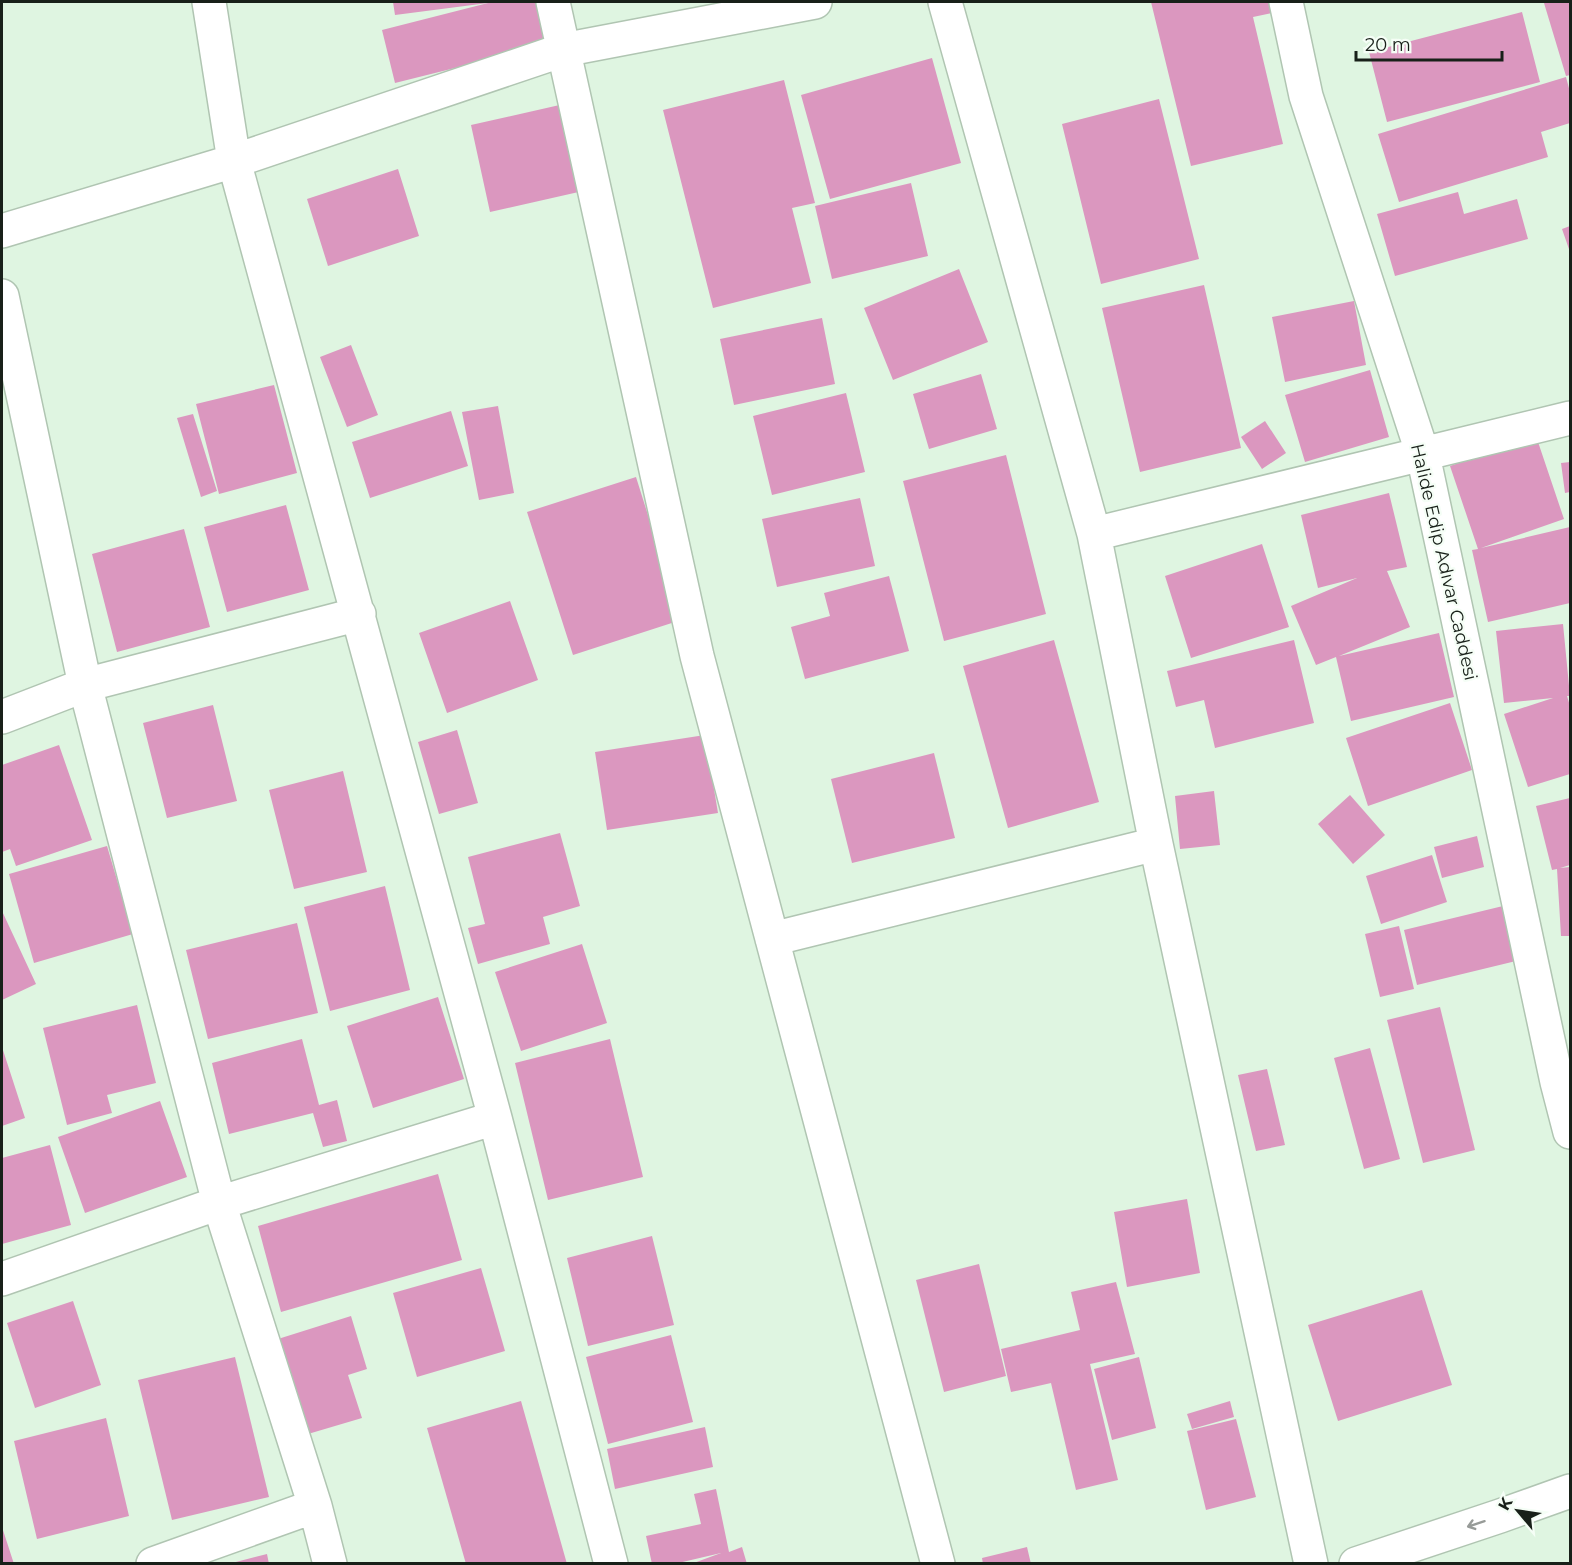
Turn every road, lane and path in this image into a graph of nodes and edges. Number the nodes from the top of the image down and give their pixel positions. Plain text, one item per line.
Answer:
1 (209, 2) edge
2 (553, 2) edge
3 (816, 2) edge
4 (945, 2) edge
5 (1286, 2) edge
6 (563, 50) junction
7 (234, 161) junction
8 (2, 231) edge
9 (2, 296) edge
10 (1570, 418) edge
11 (1423, 455) junction
12 (1095, 534) junction
13 (359, 614) junction
14 (85, 685) junction
15 (2, 717) edge
16 (1156, 844) junction
17 (772, 939) junction
18 (495, 1118) junction
19 (1570, 1132) edge
20 (219, 1203) junction
21 (2, 1279) edge
22 (1570, 1491) edge
23 (315, 1506) junction
24 (153, 1563) edge
25 (330, 1563) edge
26 (611, 1563) edge
27 (938, 1563) edge
28 (1311, 1563) edge
29 (1356, 1563) edge

1 - 7 main road
2 - 6 main road
3 - 6 main road
4 - 12 main road
5 - 11 main road, Halide Edip Adıvar Caddesi
6 - 7 main road
6 - 17 main road
7 - 8 main road
7 - 13 main road
9 - 14 main road
10 - 11 main road
11 - 12 main road
11 - 19 main road, Halide Edip Adıvar Caddesi
12 - 16 main road
13 - 14 main road
13 - 18 main road
14 - 15 main road
14 - 20 main road
16 - 17 main road
16 - 28 main road
17 - 27 main road
18 - 20 main road
18 - 26 main road
20 - 21 main road
20 - 23 main road
22 -> 29 main road
23 - 24 main road
23 - 25 main road

